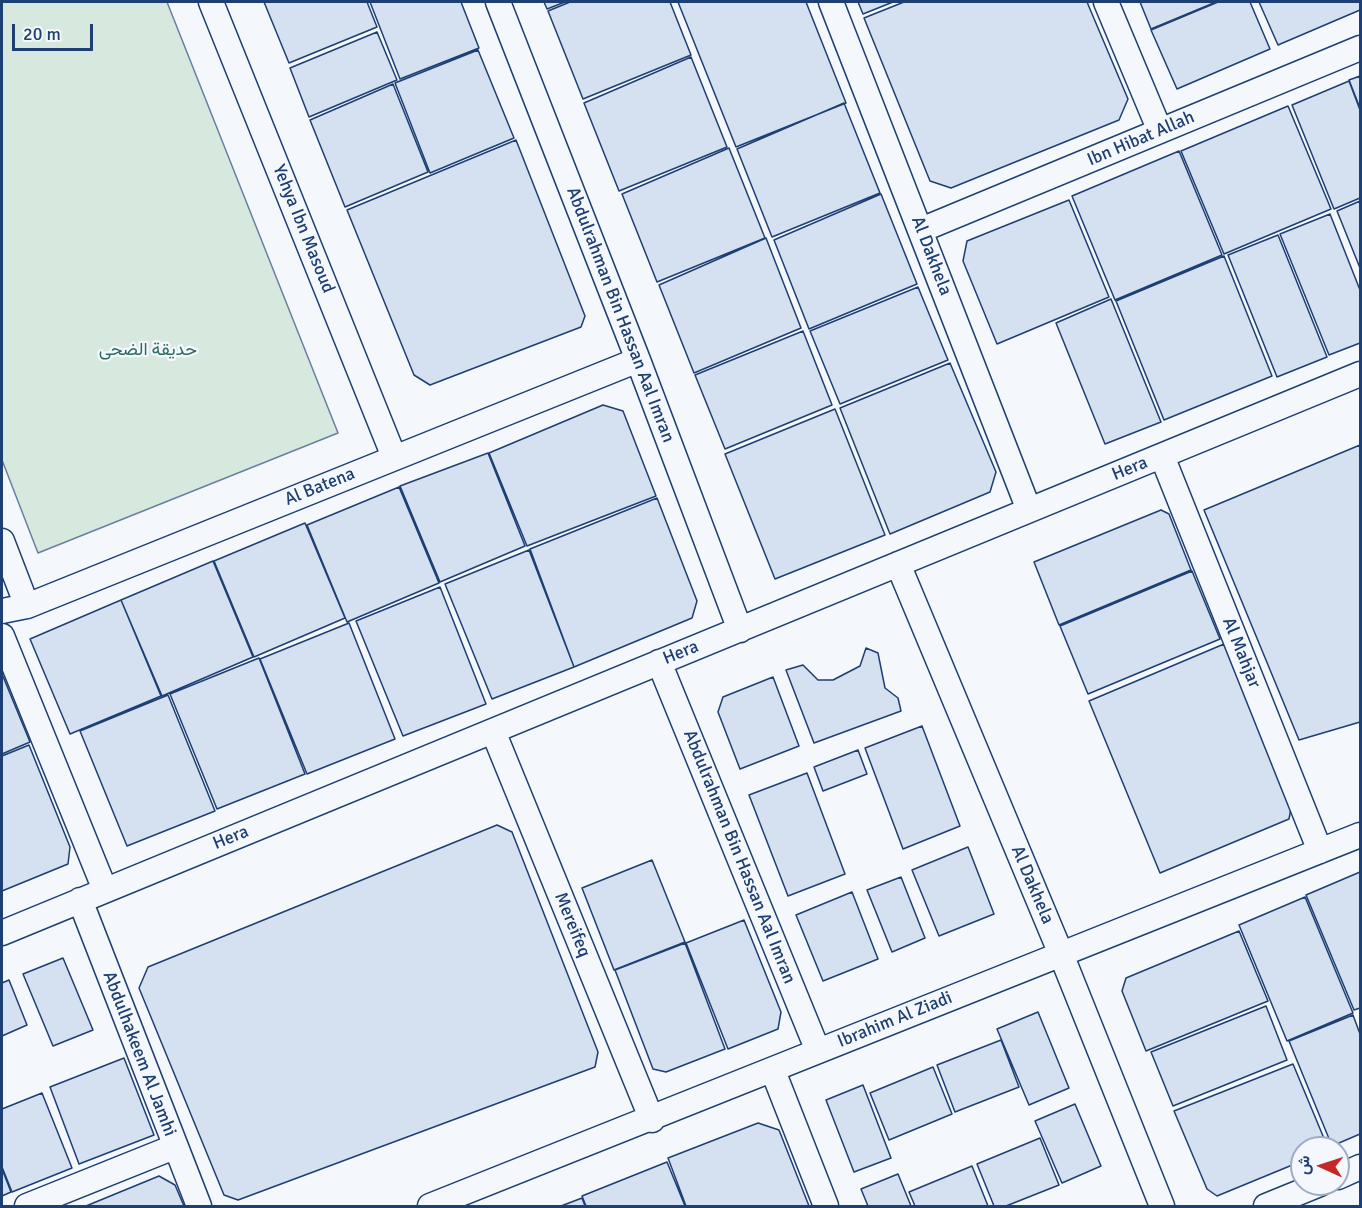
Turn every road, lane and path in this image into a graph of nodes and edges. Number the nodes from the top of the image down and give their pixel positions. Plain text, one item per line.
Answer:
1 (211, 2) edge
2 (498, 2) edge
3 (831, 2) edge
4 (1106, 2) edge
5 (1360, 48) edge
6 (1160, 131) junction
7 (921, 230) junction
8 (638, 360) junction
9 (1360, 374) edge
10 (1162, 456) junction
11 (394, 457) junction
12 (1029, 510) junction
13 (2, 540) edge
14 (898, 564) junction
15 (27, 606) junction
16 (2, 611) edge
17 (740, 630) junction
18 (2, 636) edge
19 (659, 662) junction
20 (493, 731) junction
21 (1360, 835) edge
22 (1320, 851) junction
23 (105, 890) junction
24 (80, 900) junction
25 (2, 933) edge
26 (1061, 954) junction
27 (818, 1051) junction
28 (773, 1071) junction
29 (652, 1120) junction
30 (174, 1147) junction
31 (1291, 1196) edge
32 (27, 1206) edge
33 (199, 1206) edge
34 (430, 1206) edge
35 (826, 1206) edge
36 (1162, 1206) edge
37 (1266, 1206) edge

1 - 11 street, Yehya Ibn Masoud
2 - 8 street, Abdulrahman Bin Hassan Aal Imran
3 - 7 street, Al Dakhela
4 - 6 street
5 - 6 street, Ibn Hibat Allah
6 - 7 street, Ibn Hibat Allah
7 - 12 street, Al Dakhela
8 - 11 street, Al Batena
8 - 17 street, Abdulrahman Bin Hassan Aal Imran
9 - 10 street, Hera
10 - 12 street, Hera
10 - 22 street, Al Mahjar
11 - 15 street, Al Batena
12 - 14 street, Hera
13 - 15 street
14 - 17 street, Hera
14 - 26 street, Al Dakhela
15 - 16 street, Al Batena
17 - 19 street, Hera
18 - 23 street
19 - 20 street, Hera
19 - 27 street, Abdulrahman Bin Hassan Aal Imran
20 - 23 street, Hera
20 - 29 street, Mereifeq
21 - 22 street, Ibrahim Al Ziadi
22 - 26 street, Ibrahim Al Ziadi
23 - 24 street, Hera
24 - 25 street, Hera
24 - 30 street, Abdulhakeem Al Jamhi
26 - 27 street, Ibrahim Al Ziadi
26 - 36 street, Al Dakhela
27 - 28 street, Ibrahim Al Ziadi
28 - 29 street, Ibrahim Al Ziadi
28 - 35 street
29 - 34 street, Ibrahim Al Ziadi
30 - 32 street
30 - 33 street, Abdulhakeem Al Jamhi
31 - 37 street

